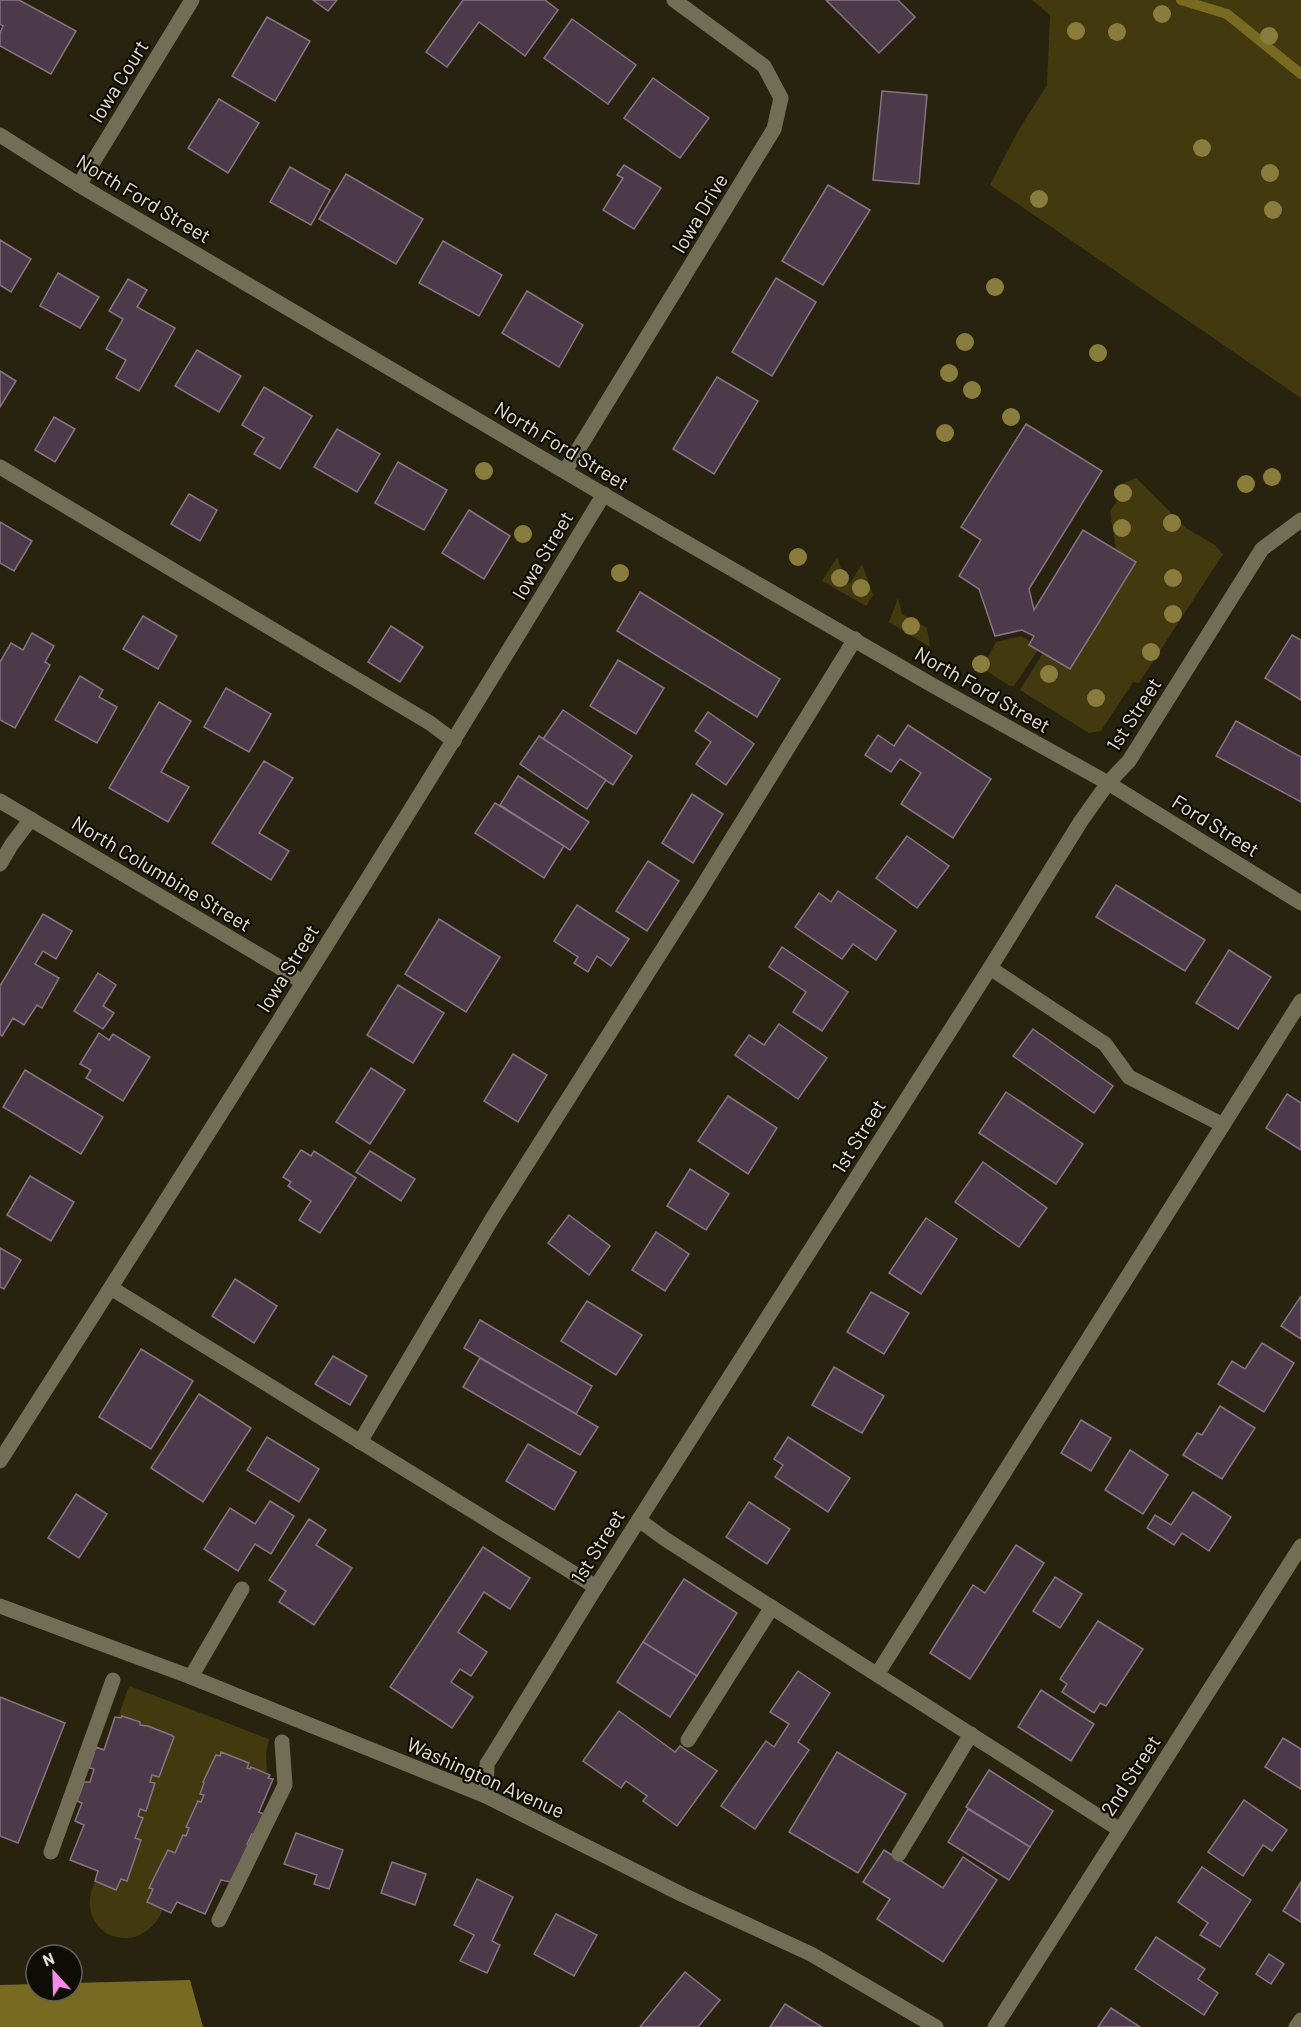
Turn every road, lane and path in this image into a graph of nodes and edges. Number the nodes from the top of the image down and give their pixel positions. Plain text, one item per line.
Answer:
1 (192, 0) edge
2 (674, 0) edge
3 (0, 135) edge
4 (79, 184) junction
5 (0, 467) edge
6 (565, 471) junction
7 (604, 494) junction
8 (1301, 520) edge
9 (855, 639) junction
10 (454, 741) junction
11 (1108, 783) junction
12 (0, 801) edge
13 (31, 819) junction
14 (0, 864) edge
15 (1301, 903) edge
16 (990, 968) junction
17 (302, 982) junction
18 (1301, 1001) edge
19 (1222, 1125) junction
20 (111, 1288) junction
21 (360, 1442) junction
22 (0, 1461) edge
23 (639, 1520) junction
24 (1301, 1546) edge
25 (596, 1587) junction
26 (242, 1588) dead end
27 (0, 1606) edge
28 (772, 1607) junction
29 (878, 1673) junction
30 (191, 1677) junction
31 (113, 1680) dead end
32 (971, 1734) junction
33 (688, 1740) dead end
34 (282, 1742) dead end
35 (486, 1796) junction
36 (1120, 1830) junction
37 (51, 1852) dead end
38 (899, 1854) dead end
39 (219, 1920) dead end
40 (1301, 2020) edge
41 (936, 2027) edge
42 (995, 2027) edge
43 (1296, 2027) edge

1 - 4 street, Iowa Court
2 - 6 street, Iowa Drive
3 - 4 street, North Ford Street
4 - 6 street, North Ford Street
5 - 10 street
6 - 7 street, North Ford Street
7 - 9 street, North Ford Street
7 - 10 street, Iowa Street
8 - 11 street, 1st Street
9 - 11 street, North Ford Street
9 - 21 street
10 - 17 street, Iowa Street
11 - 15 street, Ford Street
11 - 16 street, 1st Street
12 - 13 street, North Columbine Street
13 - 14 street
13 - 17 street, North Columbine Street
16 - 19 street
16 - 23 street, 1st Street
17 - 20 street, Iowa Street
18 - 19 street
19 - 29 street
20 - 21 street
20 - 22 street, Iowa Street
21 - 25 street
23 - 25 street, 1st Street
23 - 28 street
24 - 36 street, 2nd Street
25 - 35 street, 1st Street
26 - 30 street
27 - 30 street, Washington Avenue
28 - 29 street
28 - 33 street
29 - 32 street
30 - 35 street, Washington Avenue
31 - 37 street
32 - 36 street
32 - 38 street
34 - 39 street
35 - 41 street, Washington Avenue
36 - 42 street, 2nd Street
40 - 43 street

